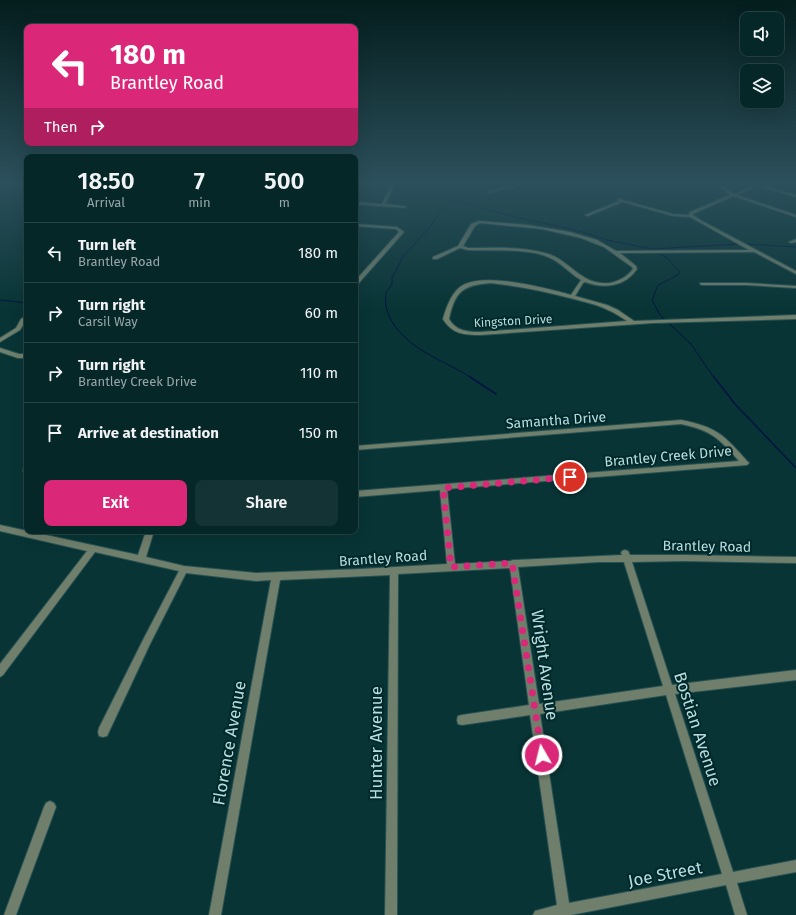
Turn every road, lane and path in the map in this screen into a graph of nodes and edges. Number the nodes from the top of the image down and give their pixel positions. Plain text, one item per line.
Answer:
1 (358, 225) edge
2 (473, 225) edge
3 (506, 225) edge
4 (707, 225) edge
5 (460, 247) junction
6 (755, 251) junction
7 (614, 252) junction
8 (435, 258) dead end
9 (796, 273) edge
10 (585, 280) junction
11 (358, 281) edge
12 (702, 284) dead end
13 (796, 287) edge
14 (572, 297) junction
15 (796, 317) edge
16 (23, 320) dead end
17 (632, 322) junction
18 (0, 340) edge
19 (0, 350) edge
20 (24, 356) edge
21 (358, 448) edge
22 (744, 462) joint
23 (443, 488) junction
24 (358, 494) edge
25 (0, 528) edge
26 (24, 533) edge
27 (27, 534) edge
28 (149, 534) edge
29 (93, 549) junction
30 (626, 556) junction
31 (141, 560) junction
32 (796, 560) edge
33 (512, 563) junction
34 (451, 567) junction
35 (184, 569) junction
36 (394, 571) junction
37 (276, 577) junction
38 (0, 672) edge
39 (796, 675) edge
40 (668, 690) junction
41 (535, 708) junction
42 (462, 720) dead end
43 (103, 732) dead end
44 (50, 807) dead end
45 (796, 866) edge
46 (730, 879) junction
47 (565, 913) edge
48 (10, 915) edge
49 (215, 915) edge
50 (391, 915) edge
51 (539, 915) edge
52 (742, 915) edge

1 - 11 street
2 - 5 street
3 - 7 street
4 - 6 street
5 - 8 street
5 - 10 street
6 - 7 street
6 - 9 street
7 - 10 street
10 - 14 street
12 - 13 street
14 - 17 street, Kingston Drive
14 - 17 street, Kingston Drive
15 - 17 street, Kingston Drive
16 - 18 street
19 - 20 street
21 - 22 street, Samantha Drive
22 - 23 street, Brantley Creek Drive
23 - 24 street, Brantley Creek Drive
23 - 34 street
25 - 26 street, Brantley Road
27 - 29 street, Brantley Road
28 - 31 street
29 - 31 street, Brantley Road
29 - 38 street
30 - 32 street, Brantley Road
30 - 33 street, Brantley Road
30 - 40 street, Bostian Avenue
31 - 35 street, Brantley Road
33 - 34 street, Brantley Road
33 - 41 street, Wright Avenue
34 - 36 street, Brantley Road
35 - 37 street, Brantley Road
35 - 43 street
36 - 37 street, Brantley Road
36 - 50 street, Hunter Avenue
37 - 49 street, Florence Avenue
39 - 40 street
40 - 41 street
40 - 46 street, Bostian Avenue
41 - 42 street
41 - 47 street, Wright Avenue
44 - 48 street
45 - 46 street, Joe Street
46 - 47 street, Joe Street
46 - 52 street, Bostian Avenue
47 - 51 street, Joe Street

